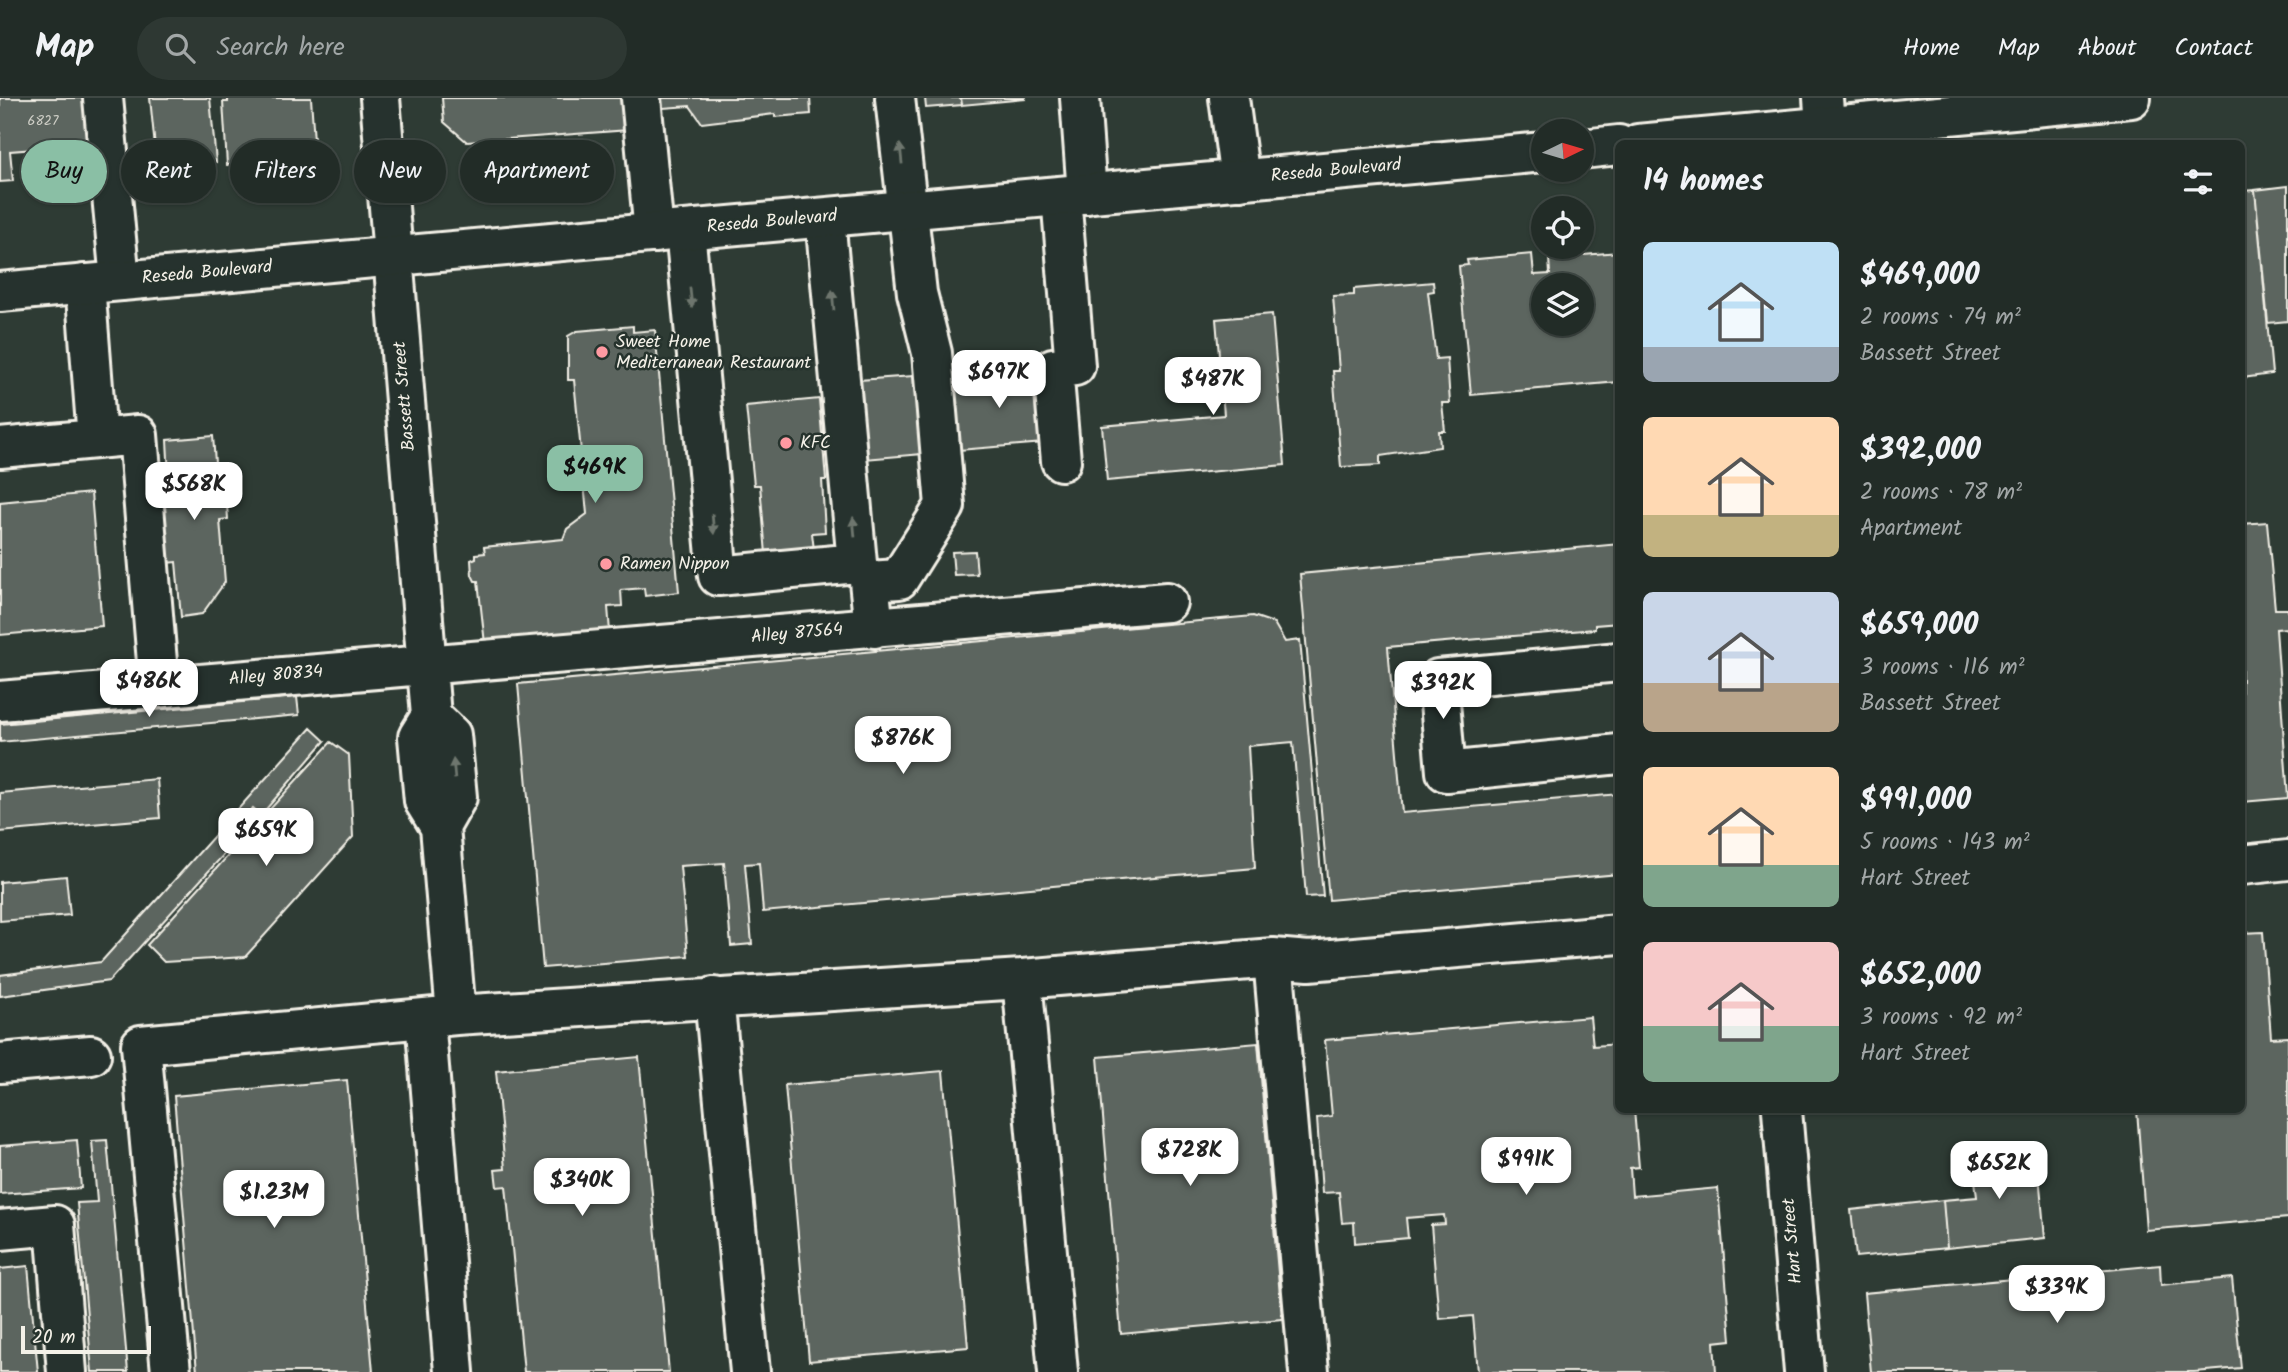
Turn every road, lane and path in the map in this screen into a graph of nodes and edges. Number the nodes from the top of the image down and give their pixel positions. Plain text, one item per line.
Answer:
1 (103, 98) edge
2 (380, 98) edge
3 (641, 98) edge
4 (895, 98) edge
5 (1080, 98) edge
6 (1230, 98) edge
7 (2131, 98) edge
8 (1824, 112) edge
9 (1695, 140) edge
10 (1615, 145) edge
11 (1594, 148) edge
12 (1531, 153) edge
13 (1240, 180) junction
14 (1074, 195) junction
15 (907, 210) junction
16 (825, 218) junction
17 (669, 231) junction
18 (393, 256) junction
19 (103, 283) junction
20 (0, 292) edge
21 (97, 439) junction
22 (0, 448) edge
23 (1061, 461) dead end
24 (1167, 602) dead end
25 (874, 628) junction
26 (1615, 662) edge
27 (159, 686) junction
28 (429, 691) junction
29 (0, 701) edge
30 (1615, 754) edge
31 (2288, 860) edge
32 (2245, 865) edge
33 (1615, 934) edge
34 (1273, 958) junction
35 (1022, 979) junction
36 (714, 997) junction
37 (440, 1016) junction
38 (91, 1055) dead end
39 (0, 1063) edge
40 (1782, 1113) edge
41 (0, 1230) edge
42 (67, 1372) edge
43 (171, 1372) edge
44 (454, 1372) edge
45 (750, 1372) edge
46 (1058, 1372) edge
47 (1309, 1372) edge
48 (1804, 1372) edge

1 - 19 main road
2 - 18 main road, Bassett Street
3 - 17 main road
15 -> 4 main road
5 - 14 main road
6 - 13 main road
7 - 8 main road
8 - 9 main road
10 - 11 main road
12 - 13 main road, Reseda Boulevard
13 - 14 main road, Reseda Boulevard
14 - 15 main road, Reseda Boulevard
14 - 23 main road
15 - 16 main road, Reseda Boulevard
15 - 25 main road
16 - 17 main road, Reseda Boulevard
17 -> 16 main road
17 - 18 main road, Reseda Boulevard
18 - 19 main road, Reseda Boulevard
18 - 28 main road, Bassett Street
19 - 20 main road, Reseda Boulevard
19 - 21 main road
21 - 22 main road
21 - 27 main road
24 - 25 main road, Alley 87564
25 - 28 main road, Alley 87564
26 - 30 main road
27 - 28 main road, Alley 80834
27 - 29 main road, Alley 80834
28 - 37 main road
31 - 32 main road
33 - 34 main road
34 - 35 main road
34 - 47 main road
35 - 36 main road
35 - 46 main road
36 - 37 main road
36 - 45 main road
37 - 43 main road
37 - 44 main road
38 - 39 main road
40 - 48 main road, Hart Street
41 - 42 main road

